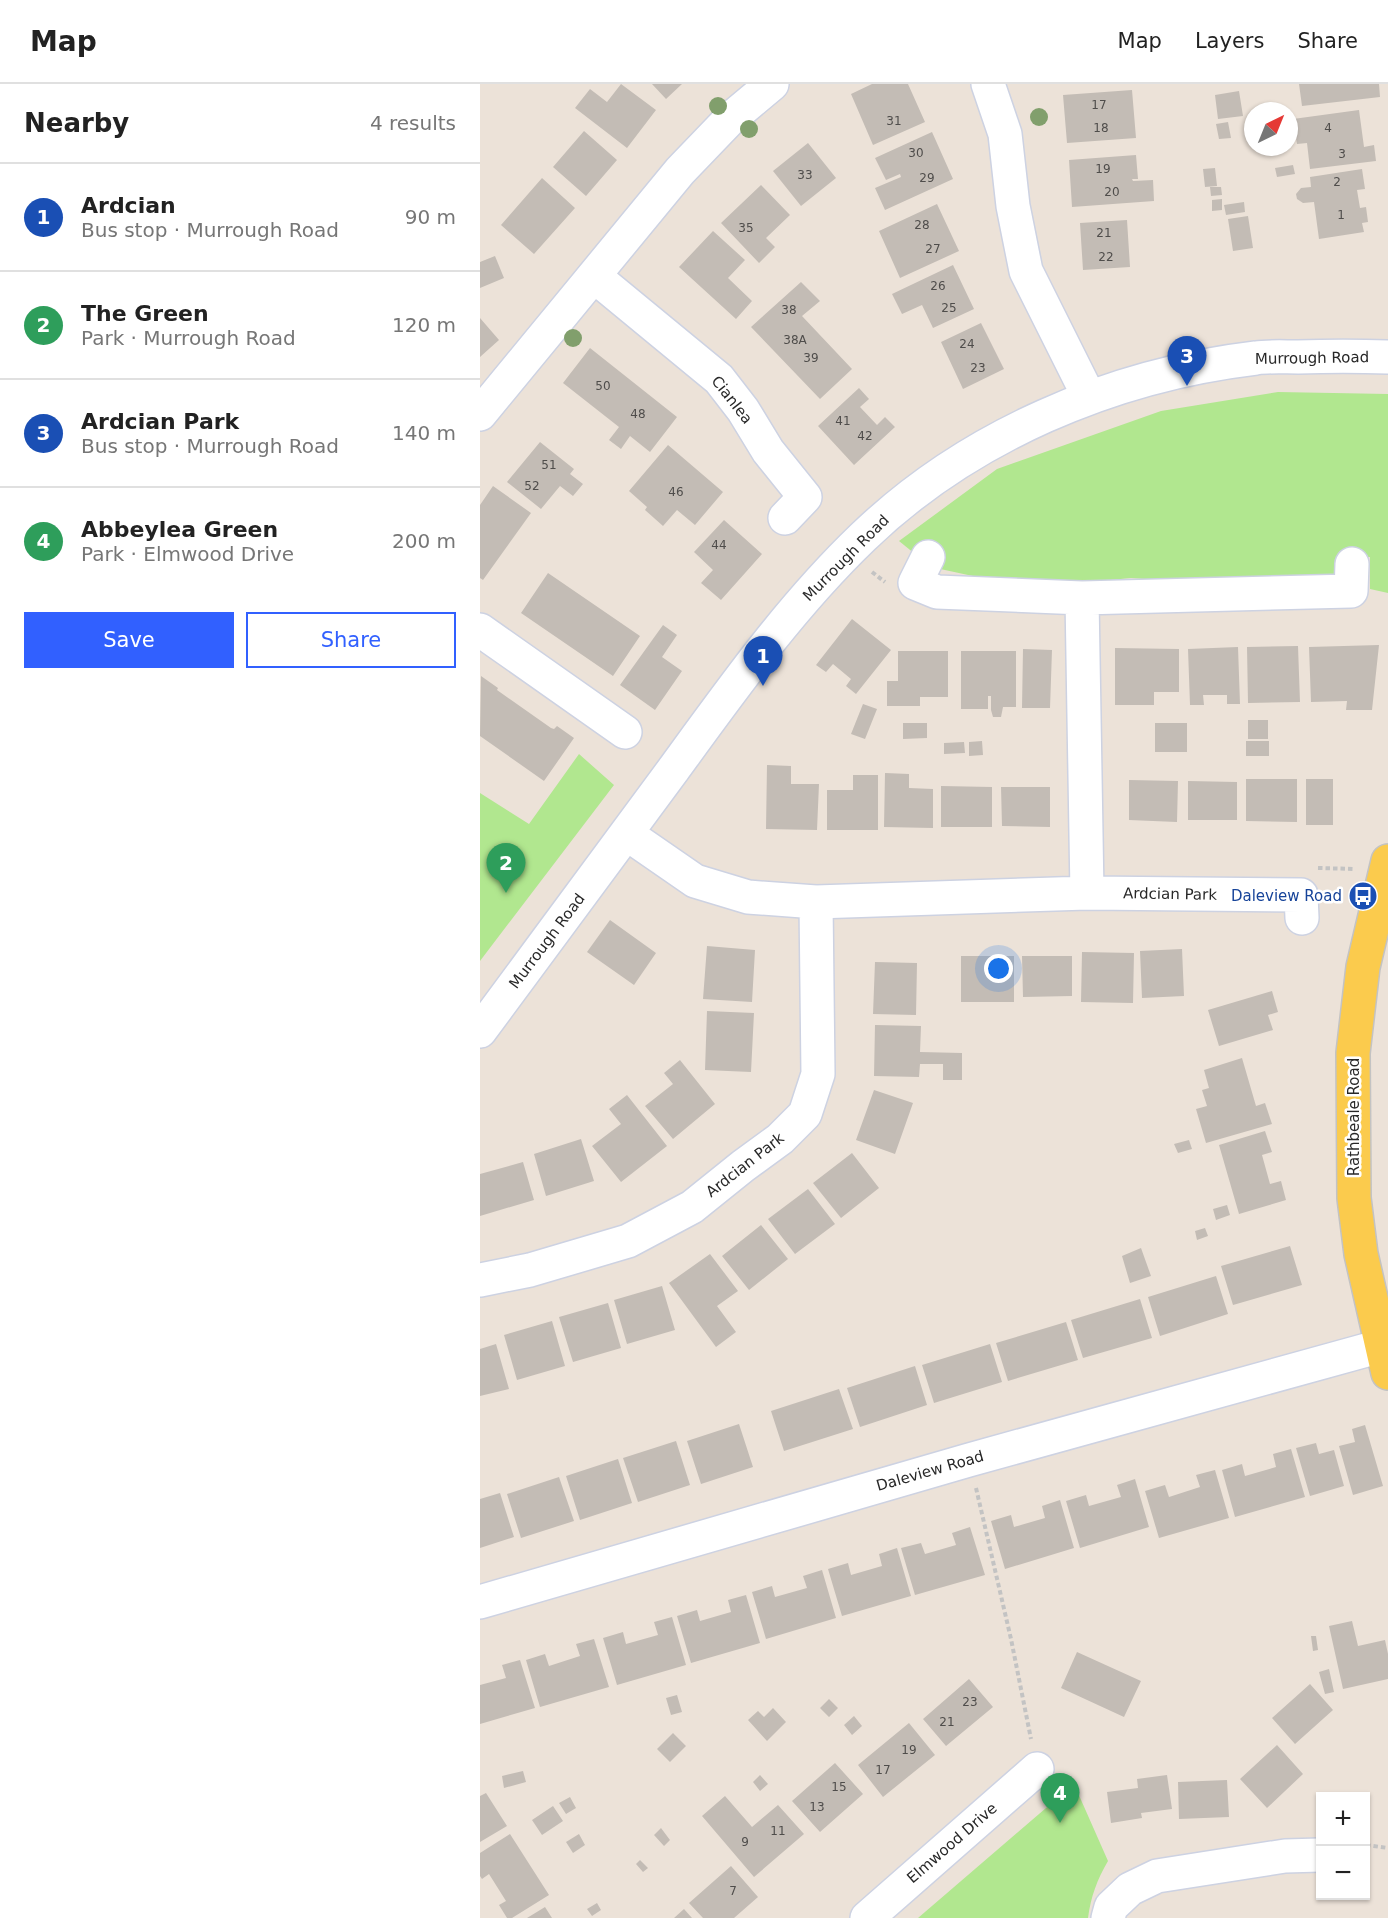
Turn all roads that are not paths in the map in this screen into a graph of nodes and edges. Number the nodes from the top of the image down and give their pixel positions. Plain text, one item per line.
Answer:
1 (772, 84) edge
2 (988, 84) edge
3 (594, 276) junction
4 (1388, 357) edge
5 (1089, 397) junction
6 (480, 414) edge
7 (785, 518) dead end
8 (928, 557) dead end
9 (1352, 564) dead end
10 (1082, 598) junction
11 (480, 630) edge
12 (626, 732) dead end
13 (627, 834) junction
14 (1387, 866) edge
15 (1087, 893) junction
16 (816, 902) junction
17 (1302, 918) dead end
18 (480, 1031) edge
19 (480, 1280) edge
20 (1384, 1359) edge
21 (480, 1602) edge
22 (1037, 1769) road end
23 (1316, 1855) edge
24 (867, 1918) edge
25 (1108, 1918) edge

1 - 3 street
2 - 5 street
3 - 6 street
3 - 7 street, Cianlea
4 - 5 street, Murrough Road
5 - 13 street, Murrough Road
8 - 10 street
9 - 10 street
10 - 15 street
11 - 12 street
13 - 16 street, Ardcian Park
13 - 18 street, Murrough Road
14 - 20 main road, Rathbeale Road
15 - 16 street, Ardcian Park
15 - 17 street, Ardcian Park
16 - 19 street, Ardcian Park
20 - 21 street, Daleview Road
22 - 24 street, Elmwood Drive
23 - 25 street

